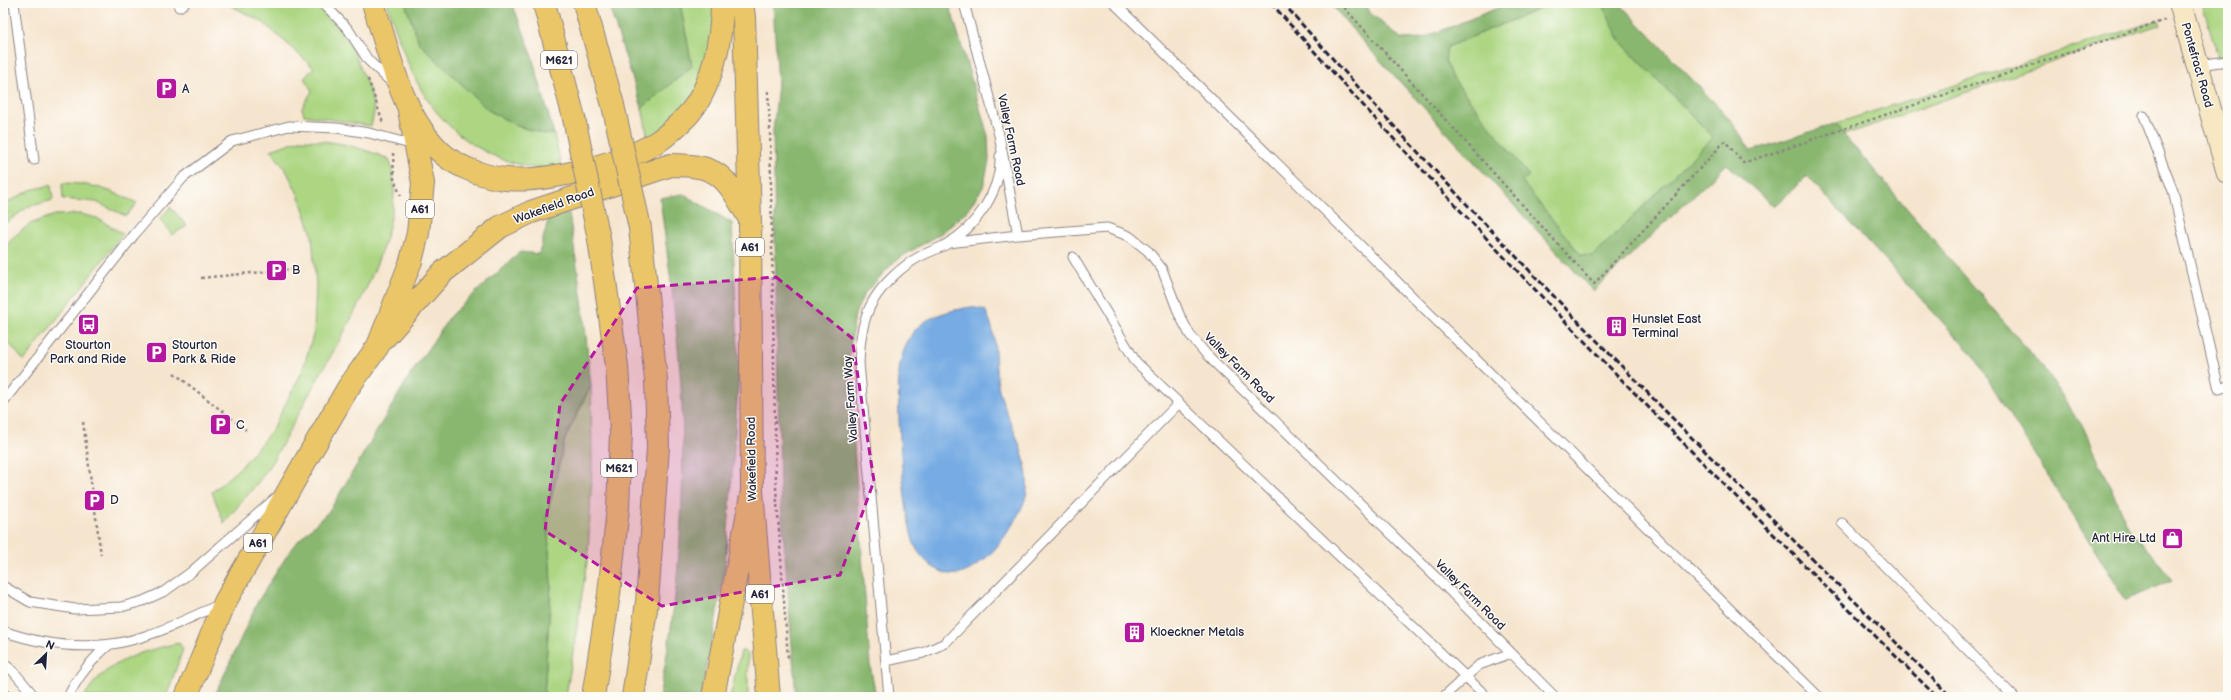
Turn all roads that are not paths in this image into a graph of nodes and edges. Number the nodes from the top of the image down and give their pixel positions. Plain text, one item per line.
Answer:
1 (14, 3) edge
2 (323, 3) edge
3 (373, 3) edge
4 (544, 3) edge
5 (584, 3) edge
6 (722, 3) edge
7 (742, 3) edge
8 (964, 3) edge
9 (1114, 3) edge
10 (2180, 3) edge
11 (2228, 61) edge
12 (2197, 66) junction
13 (406, 100) junction
14 (2144, 116) dead end
15 (999, 134) junction
16 (417, 146) junction
17 (444, 155) junction
18 (34, 160) dead end
19 (2228, 174) edge
20 (750, 220) junction
21 (1018, 235) junction
22 (948, 243) junction
23 (1073, 257) dead end
24 (378, 346) junction
25 (2228, 386) edge
26 (3, 402) edge
27 (1179, 403) junction
28 (292, 484) junction
29 (752, 491) junction
30 (1842, 523) dead end
31 (3, 586) edge
32 (226, 602) junction
33 (3, 631) edge
34 (110, 644) junction
35 (1512, 652) junction
36 (886, 661) junction
37 (3, 663) edge
38 (1466, 675) junction
39 (35, 697) edge
40 (68, 697) edge
41 (186, 697) edge
42 (593, 697) edge
43 (633, 697) edge
44 (713, 697) edge
45 (769, 697) edge
46 (889, 697) edge
47 (1443, 697) edge
48 (1487, 697) edge
49 (1555, 697) edge
50 (1818, 697) edge
51 (2014, 697) edge

1 - 18 lane
2 - 13 lane
3 - 13 main road, A61
4 - 42 main road, M621, bridge
5 - 43 main road, bridge
6 - 17 main road, A61
7 - 20 main road, Wakefield Road / A61
8 - 15 lane, Valley Farm Road
9 - 50 lane
10 - 12 main road, Pontefract Road
11 - 12 lane
12 - 19 main road, Pontefract Road
13 - 16 main road, A61
13 - 17 main road, A61
14 - 25 lane
15 - 21 lane, Valley Farm Road
15 - 22 lane, Valley Farm Way
16 - 17 lane
16 - 24 main road, A61
16 - 26 lane
20 - 24 main road, Wakefield Road / A61
20 - 29 main road, Wakefield Road / A61
21 - 22 lane
21 - 35 lane, Valley Farm Road
22 - 36 lane, Valley Farm Way
23 - 27 lane
24 - 28 main road, A61
27 - 36 lane
27 - 38 lane
28 - 31 lane
28 - 32 main road, A61
29 - 44 main road
29 - 45 main road, Wakefield Road / A61
30 - 51 lane
32 - 34 lane
32 - 41 main road, A61
33 - 34 lane
34 - 40 lane
35 - 38 lane
35 - 49 lane, Valley Farm Road
36 - 46 lane, Valley Farm Way
37 - 39 lane
38 - 47 lane
38 - 48 lane

